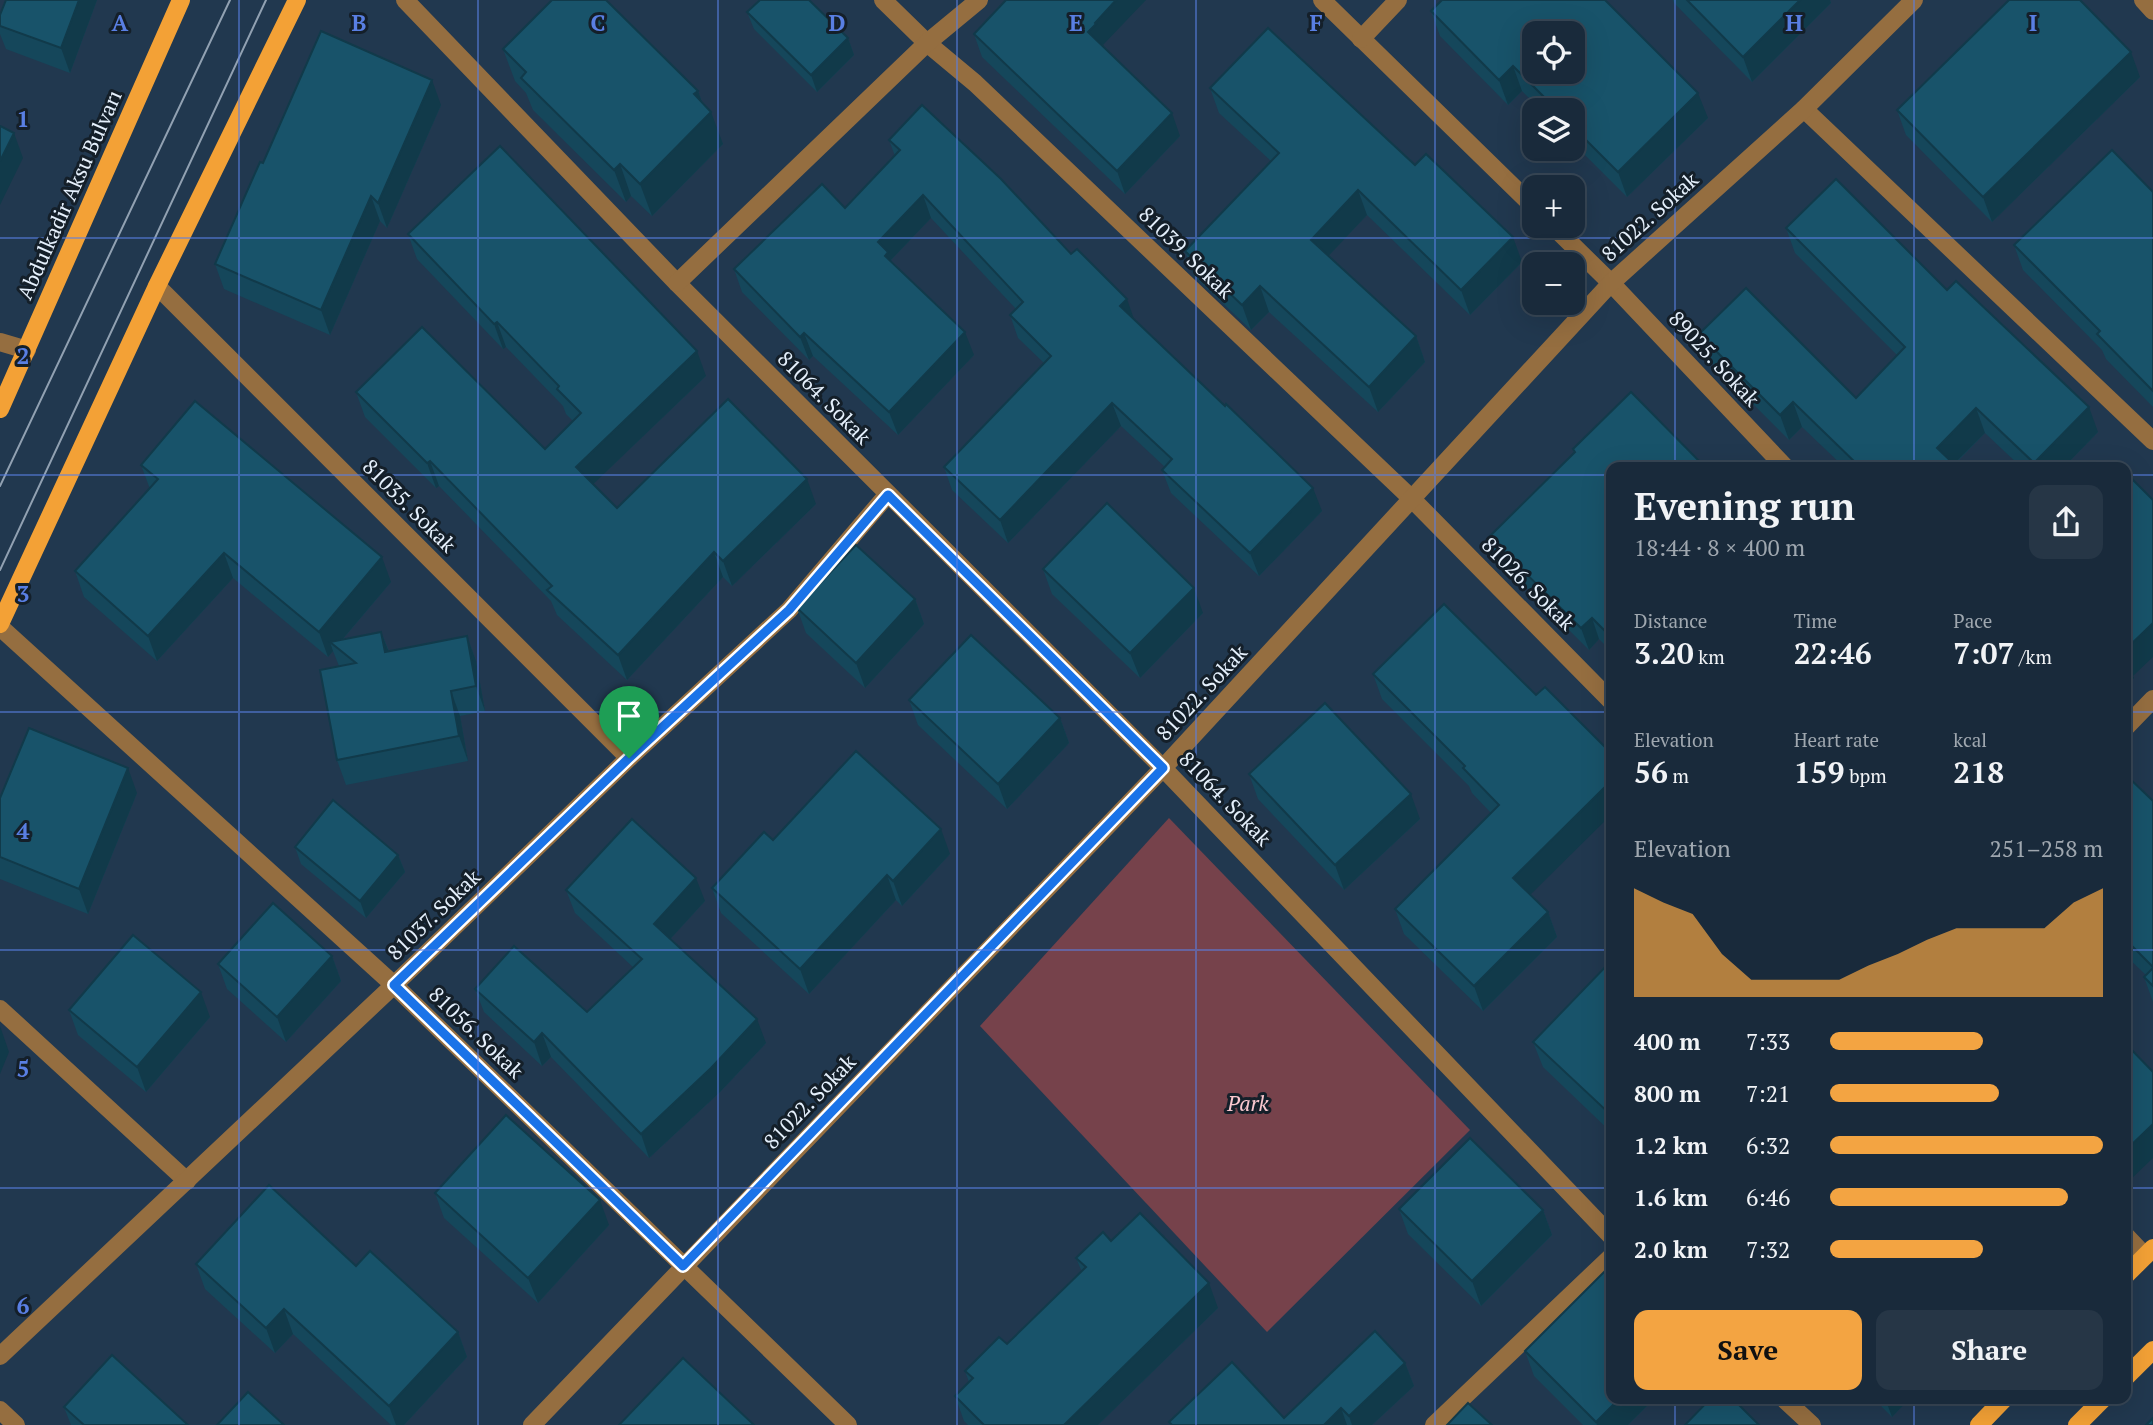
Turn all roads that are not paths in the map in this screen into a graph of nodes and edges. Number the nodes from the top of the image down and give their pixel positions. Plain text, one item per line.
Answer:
1 (181, 0) edge
2 (298, 0) edge
3 (405, 0) edge
4 (883, 0) edge
5 (979, 0) edge
6 (1322, 0) edge
7 (1398, 0) edge
8 (1914, 0) edge
9 (2143, 0) edge
10 (2153, 11) edge
11 (1361, 39) junction
12 (927, 43) junction
13 (1804, 109) junction
14 (1522, 195) edge
15 (1565, 238) edge
16 (677, 283) junction
17 (1611, 283) junction
18 (158, 286) junction
19 (0, 342) edge
20 (27, 350) junction
21 (0, 410) edge
22 (2153, 441) edge
23 (1779, 462) edge
24 (888, 495) junction
25 (1412, 499) junction
26 (0, 626) edge
27 (1606, 696) edge
28 (2153, 699) edge
29 (2131, 722) edge
30 (629, 758) junction
31 (1163, 768) junction
32 (394, 985) junction
33 (0, 1009) edge
34 (187, 1181) junction
35 (1606, 1231) edge
36 (2131, 1239) edge
37 (2149, 1252) edge
38 (1606, 1262) edge
39 (683, 1266) junction
40 (2131, 1270) edge
41 (2153, 1350) edge
42 (0, 1356) edge
43 (2131, 1372) edge
44 (1789, 1404) edge
45 (1999, 1404) edge
46 (2098, 1404) edge
47 (0, 1410) edge
48 (16, 1425) edge
49 (532, 1425) edge
50 (848, 1425) edge
51 (1434, 1425) edge
52 (1812, 1425) edge
53 (1979, 1425) edge
54 (2077, 1425) edge

1 - 20 main road, Abdulkadir Aksu Bulvarı
2 - 18 main road
3 - 16 street, 81064. Sokak
4 - 12 street, 81039. Sokak
5 - 12 street
6 - 11 street
7 - 11 street
8 - 13 street, 81022. Sokak
9 - 10 street
11 - 14 street
12 - 16 street
12 - 25 street, 81039. Sokak
13 - 17 street, 81022. Sokak
13 - 22 street
15 - 17 street
16 - 24 street, 81064. Sokak
17 - 23 street, 89025. Sokak
17 - 25 street, 81022. Sokak
18 - 26 main road
18 - 30 street, 81035. Sokak
19 - 20 street
20 - 21 main road, Abdulkadir Aksu Bulvarı
24 - 30 street, 81037. Sokak
24 - 31 street, 81064. Sokak
25 - 27 street, 81026. Sokak
25 - 31 street, 81022. Sokak
26 - 32 street, 81056. Sokak
28 - 29 street
30 - 32 street, 81037. Sokak
31 - 35 street, 81064. Sokak
31 - 39 street, 81022. Sokak
32 - 34 street, 81037. Sokak
32 - 39 street, 81056. Sokak
33 - 34 street
34 - 42 street, 81037. Sokak
36 - 37 street
37 - 40 main road
38 - 51 street
39 - 49 street, 81022. Sokak
39 - 50 street, 81056. Sokak
41 - 43 main road
44 - 52 street
45 - 53 main road
46 - 54 main road
47 - 48 street

